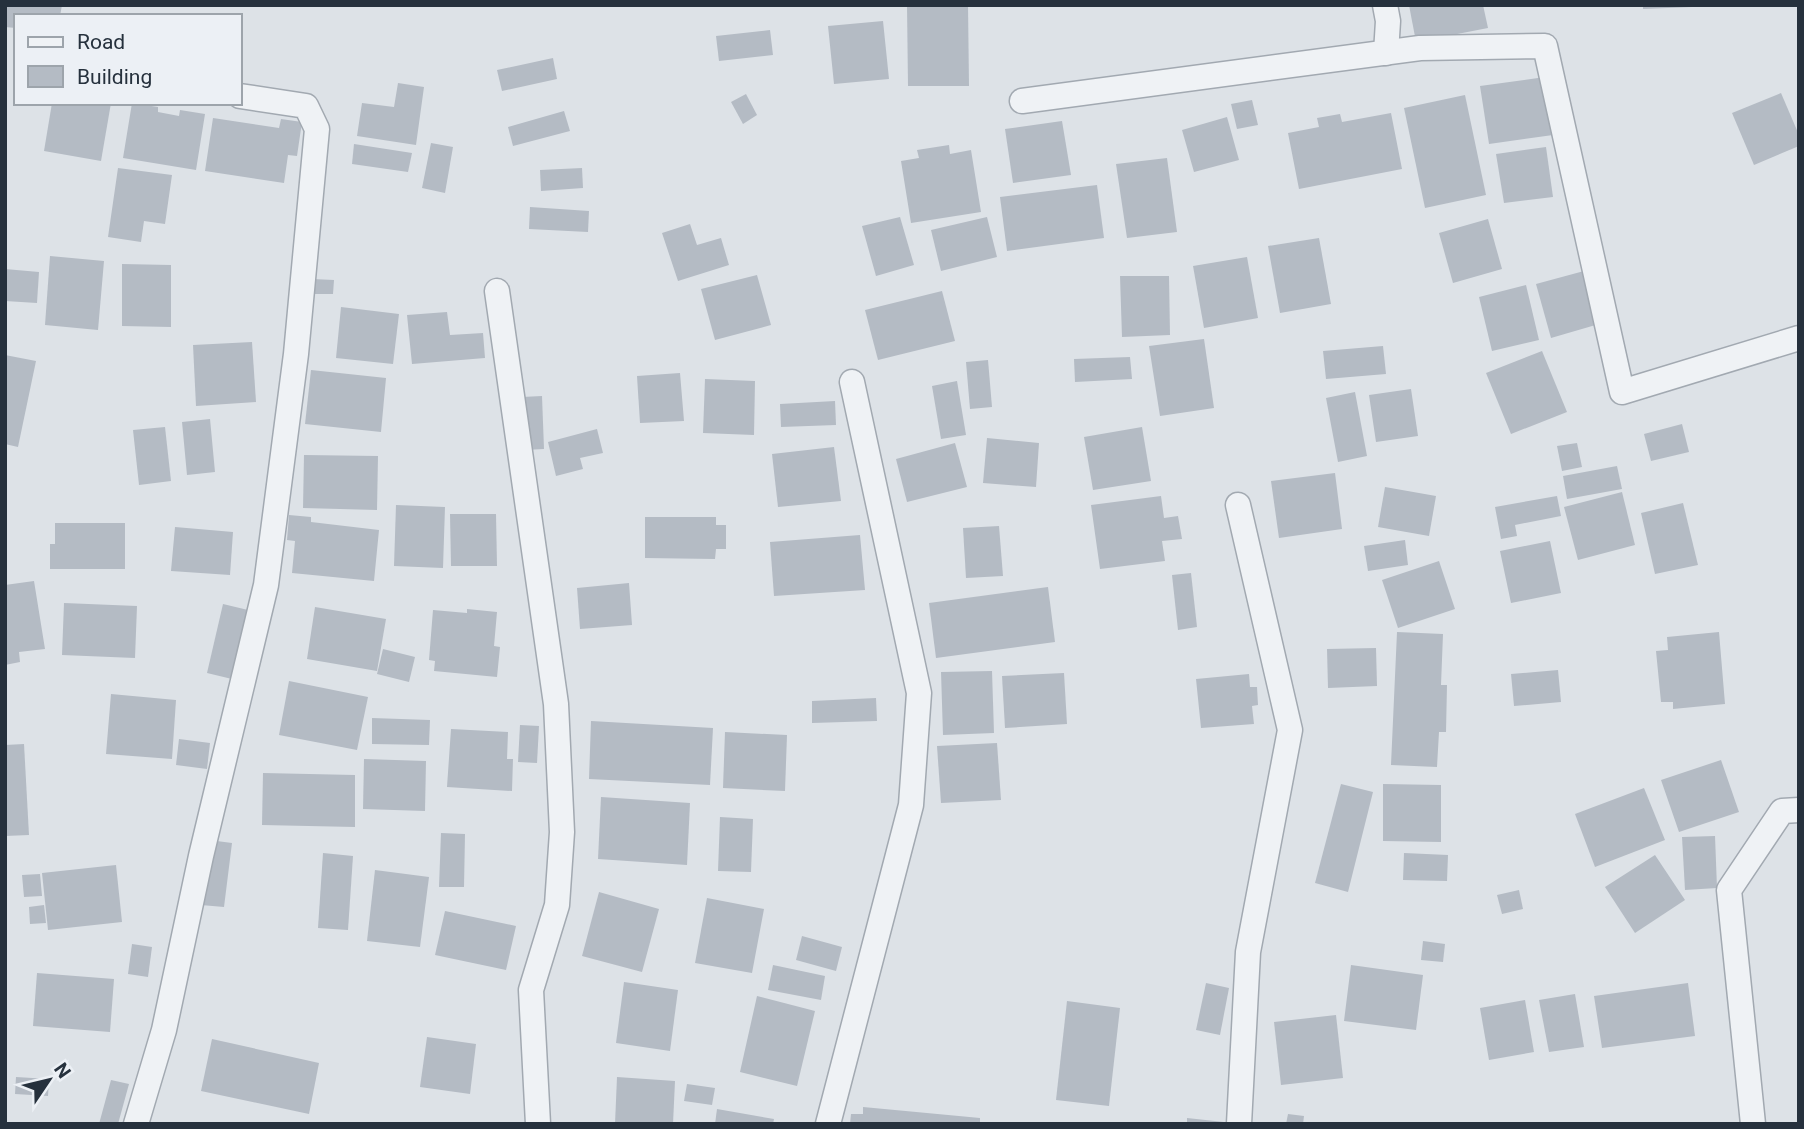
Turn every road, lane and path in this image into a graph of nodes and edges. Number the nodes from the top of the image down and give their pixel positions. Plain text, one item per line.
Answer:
1 (1385, 5) edge
2 (1386, 53) junction
3 (242, 96) edge
4 (1022, 101) dead end
5 (497, 291) dead end
6 (1799, 338) edge
7 (852, 382) dead end
8 (1238, 505) dead end
9 (1799, 810) edge
10 (136, 1124) edge
11 (538, 1124) edge
12 (828, 1124) edge
13 (1240, 1124) edge
14 (1753, 1124) edge

1 - 2 street
2 - 4 street
2 - 6 street
3 - 10 street
5 - 11 street
7 - 12 street
8 - 13 street
9 - 14 street

